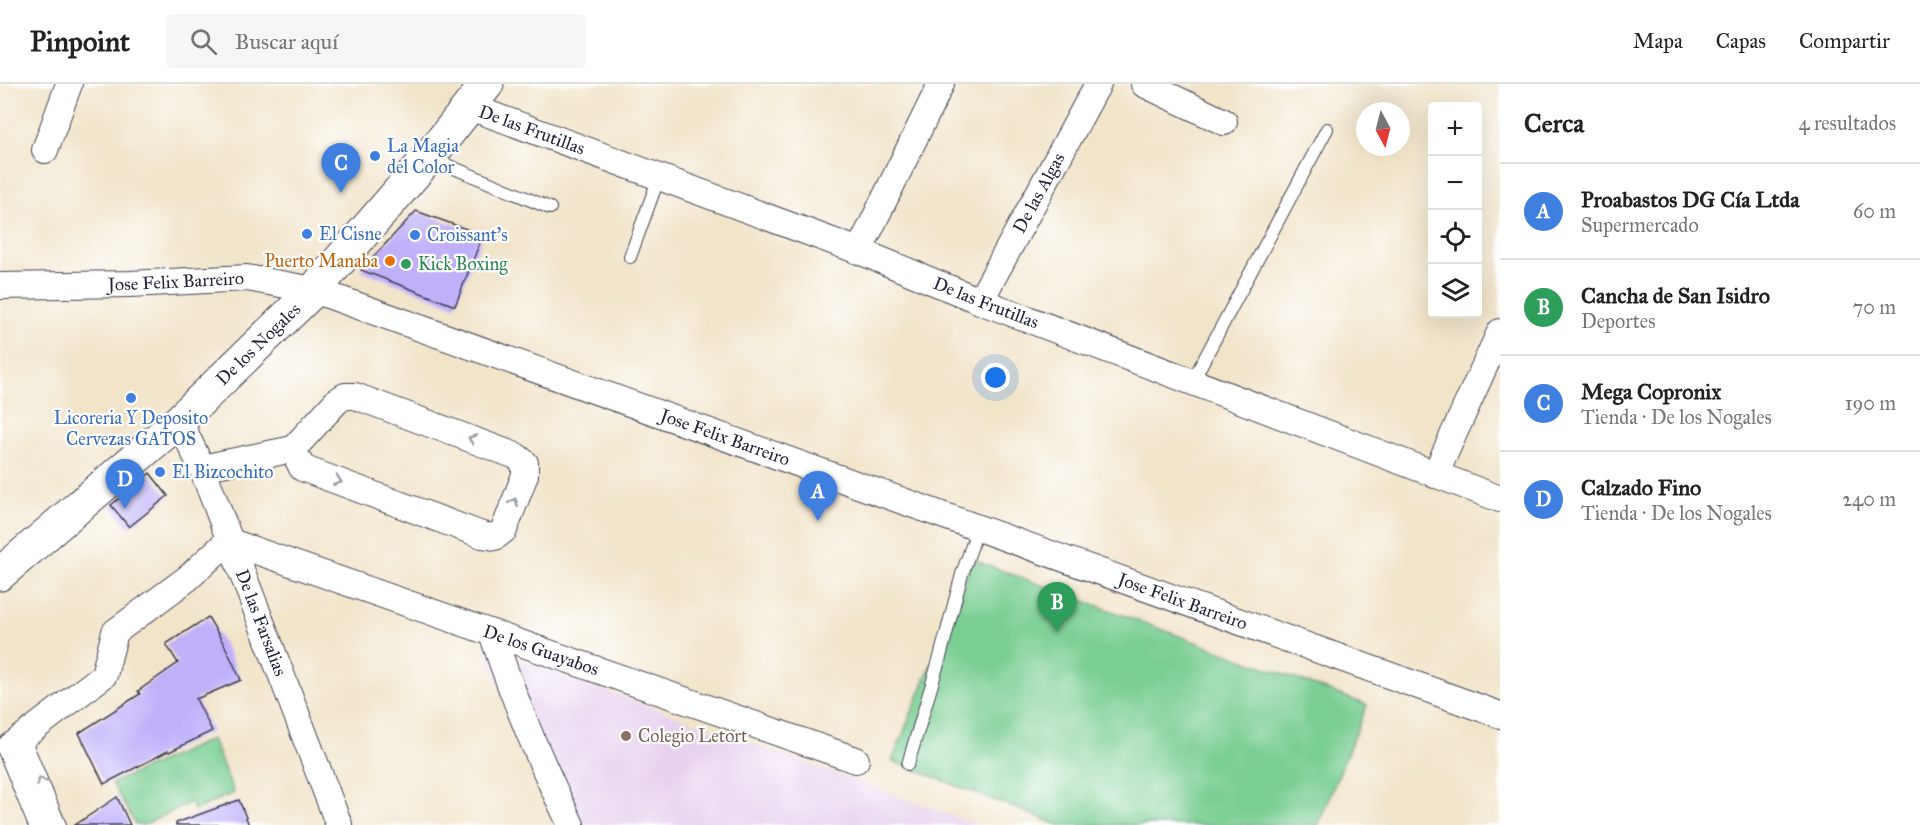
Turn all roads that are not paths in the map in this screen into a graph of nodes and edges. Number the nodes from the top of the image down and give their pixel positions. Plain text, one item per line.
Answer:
1 (69, 84) edge
2 (941, 84) edge
3 (1098, 84) edge
4 (1144, 84) edge
5 (479, 95) edge
6 (1224, 122) dead end
7 (1327, 129) dead end
8 (45, 150) dead end
9 (428, 158) junction
10 (659, 177) junction
11 (550, 208) dead end
12 (859, 251) junction
13 (630, 257) dead end
14 (0, 286) edge
15 (314, 290) junction
16 (980, 301) junction
17 (1500, 332) edge
18 (1192, 382) junction
19 (179, 421) junction
20 (293, 450) junction
21 (202, 468) junction
22 (1435, 475) junction
23 (1500, 500) edge
24 (978, 528) junction
25 (228, 541) junction
26 (0, 574) edge
27 (492, 633) junction
28 (1500, 715) edge
29 (17, 742) junction
30 (856, 760) dead end
31 (908, 764) dead end
32 (42, 825) edge
33 (60, 825) edge
34 (339, 825) edge
35 (571, 825) edge

1 - 8 street
2 - 12 street
3 - 16 street, De las Algas
4 - 6 street
5 - 9 street, De los Nogales
5 - 10 street, De las Frutillas
7 - 18 lane
9 - 11 lane
9 - 15 street, De los Nogales
10 - 12 street, De las Frutillas
10 - 13 lane
12 - 16 street, De las Frutillas
14 - 15 street, Jose Felix Barreiro
15 - 19 street, De los Nogales
15 - 24 street, Jose Felix Barreiro
16 - 18 street, De las Frutillas
17 - 22 street
18 - 22 street, De las Frutillas
19 - 21 street, De las Farsalias
19 - 26 street, De los Nogales
20 -> 20 street
20 - 21 street
21 - 25 street, De las Farsalias
22 - 23 street, De las Frutillas
24 - 28 street, Jose Felix Barreiro
24 - 31 lane
25 - 27 street, De los Guayabos
25 - 29 street
25 - 34 street, De las Farsalias
27 - 30 street, De los Guayabos
27 - 35 street
29 - 32 street
33 -> 29 lane

